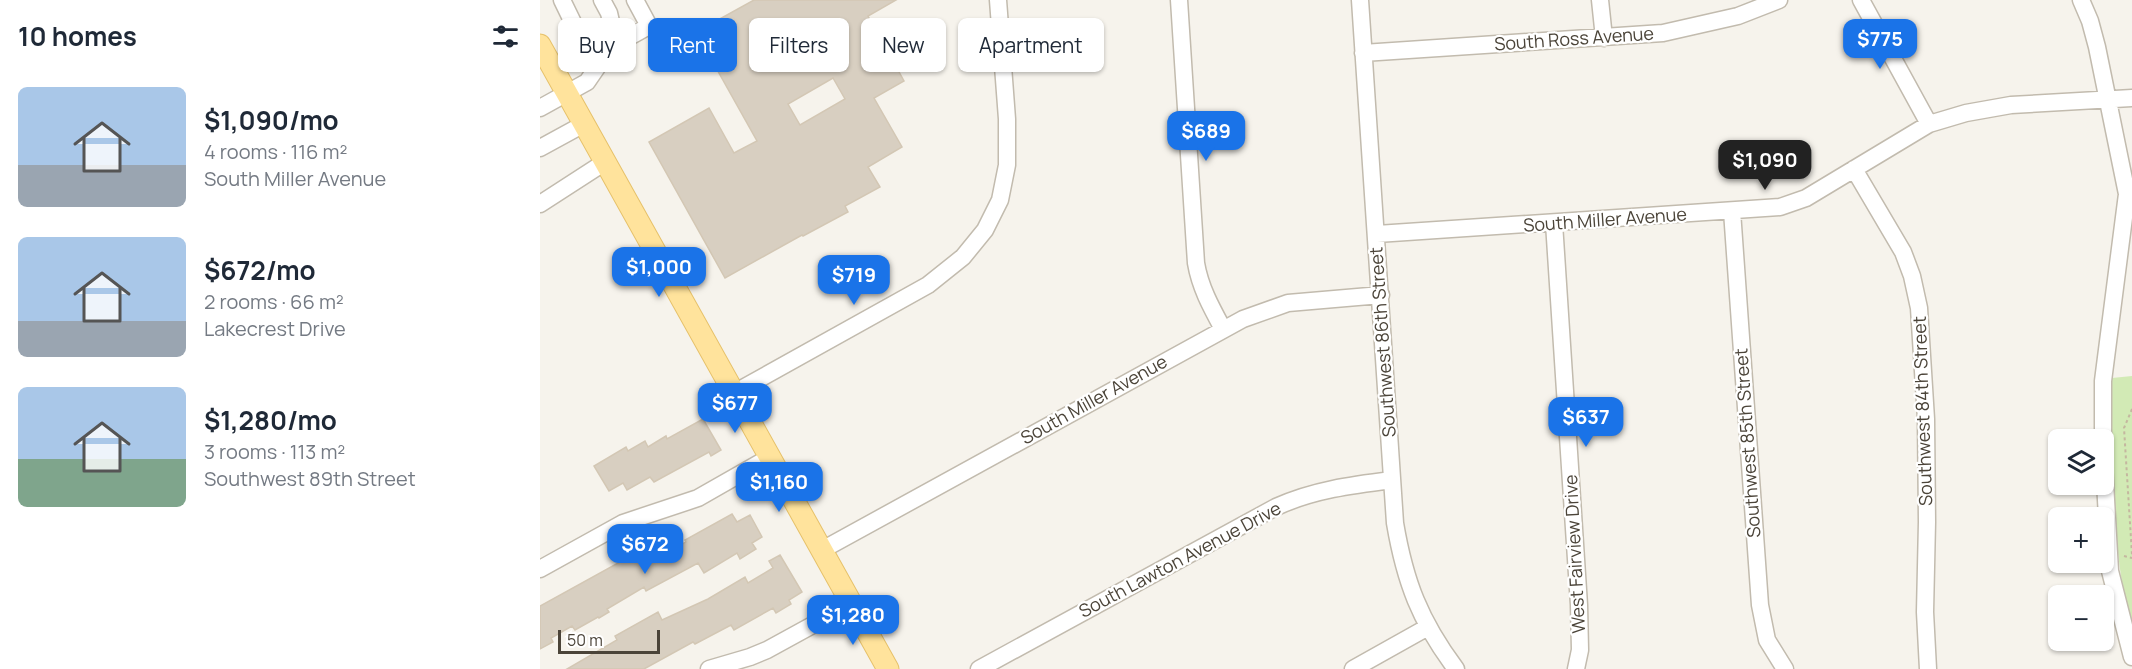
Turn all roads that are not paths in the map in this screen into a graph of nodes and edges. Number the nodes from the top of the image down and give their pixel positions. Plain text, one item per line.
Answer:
1 (561, 0) edge
2 (602, 0) edge
3 (634, 0) edge
4 (998, 0) edge
5 (1179, 0) edge
6 (1360, 0) edge
7 (1600, 0) edge
8 (1779, 0) edge
9 (1861, 0) edge
10 (2081, 0) edge
11 (1604, 38) junction
12 (540, 45) edge
13 (1363, 53) junction
14 (567, 93) junction
15 (2132, 98) edge
16 (2108, 99) junction
17 (540, 108) edge
18 (584, 124) junction
19 (1929, 124) junction
20 (540, 148) edge
21 (605, 162) junction
22 (1854, 169) junction
23 (540, 204) edge
24 (1732, 211) junction
25 (1554, 223) junction
26 (1377, 234) junction
27 (2124, 283) edge
28 (1381, 295) junction
29 (1222, 328) junction
30 (734, 393) junction
31 (2103, 429) edge
32 (770, 457) junction
33 (1392, 480) junction
34 (2106, 495) edge
35 (822, 550) junction
36 (540, 568) edge
37 (851, 604) junction
38 (1428, 627) junction
39 (2132, 657) edge
40 (709, 669) edge
41 (888, 669) edge
42 (979, 669) edge
43 (1353, 669) edge
44 (1456, 669) edge
45 (1576, 669) edge
46 (1785, 669) edge
47 (1928, 669) edge

1 - 2 street
3 - 14 street
4 - 30 street
5 - 29 street
6 - 13 street, Southwest 86th Street
7 - 11 street
8 - 11 street, South Ross Avenue
9 - 19 street
10 - 16 street
11 - 13 street, South Ross Avenue
12 - 14 main road
13 - 26 street, Southwest 86th Street
14 - 17 street
14 - 18 main road
15 - 16 street, South Miller Avenue
16 - 19 street, South Miller Avenue
16 - 27 street
18 - 20 street
18 - 21 main road
19 - 22 street, South Miller Avenue
21 - 23 street
21 - 30 main road
22 - 24 street, South Miller Avenue
22 - 47 street, Southwest 84th Street
24 - 25 street, South Miller Avenue
24 - 46 street, Southwest 85th Street
25 - 26 street, South Miller Avenue
25 - 45 street, West Fairview Drive
26 - 28 street, Southwest 86th Street
27 - 31 street
28 - 29 street, South Miller Avenue
28 - 33 street, Southwest 86th Street
29 - 35 street, South Miller Avenue
30 - 32 main road
32 - 35 main road
32 - 36 street
33 - 38 street, Southwest 86th Street
33 - 42 street, South Lawton Avenue Drive
34 - 39 street
35 - 37 main road
37 - 40 street
37 - 41 main road
38 - 43 street
38 - 44 street, Southwest 86th Street

